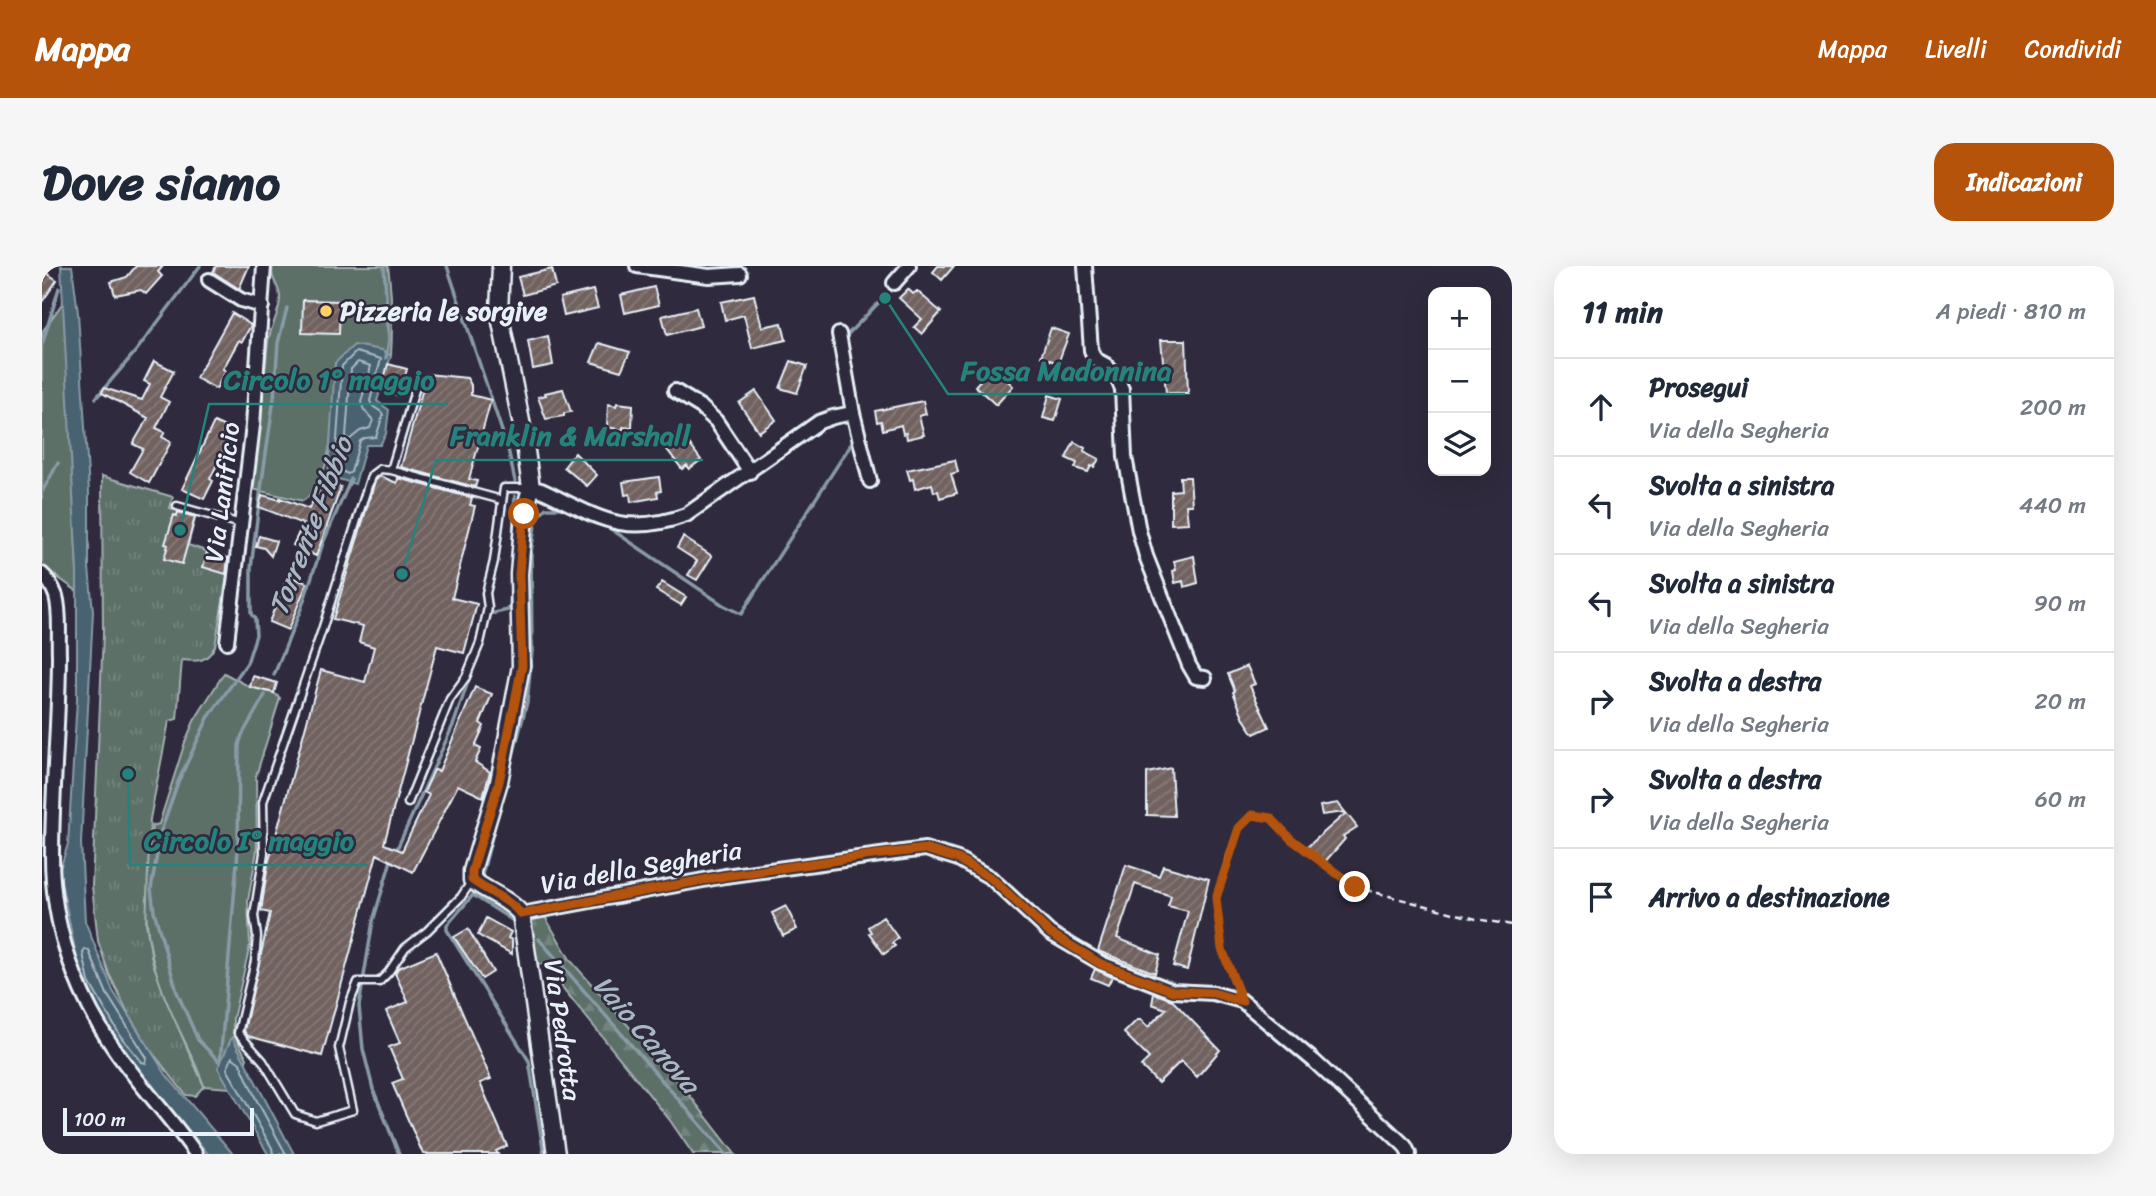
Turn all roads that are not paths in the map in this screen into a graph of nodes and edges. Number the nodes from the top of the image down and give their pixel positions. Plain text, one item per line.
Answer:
1 (264, 266) edge
2 (501, 266) edge
3 (637, 266) edge
4 (909, 266) edge
5 (1085, 266) edge
6 (740, 274) dead end
7 (209, 280) dead end
8 (894, 283) dead end
9 (262, 306) junction
10 (839, 334) dead end
11 (418, 380) dead end
12 (675, 391) dead end
13 (853, 413) junction
14 (391, 470) junction
15 (750, 472) junction
16 (870, 481) dead end
17 (531, 488) junction
18 (502, 500) junction
19 (177, 506) dead end
20 (241, 524) junction
21 (42, 574) edge
22 (227, 642) dead end
23 (1205, 678) dead end
24 (408, 803) dead end
25 (472, 880) junction
26 (521, 914) junction
27 (196, 1154) edge
28 (556, 1154) edge
29 (1409, 1154) edge

1 - 9 street, Via Lanificio
2 - 17 street
3 - 6 street
4 - 8 street
5 - 23 street
7 - 9 street
9 - 20 street, Via Lanificio
10 - 13 street
11 - 14 lane
12 - 15 street
13 - 15 street
13 - 16 street
14 - 18 lane
14 - 25 lane
15 - 17 street
17 - 18 lane
17 - 25 street
18 - 24 lane
19 - 20 lane
20 - 22 street, Via Lanificio
21 - 27 street
25 - 26 street, Via della Segheria
26 - 28 street, Via Pedrotta
26 - 29 street, Via della Segheria

